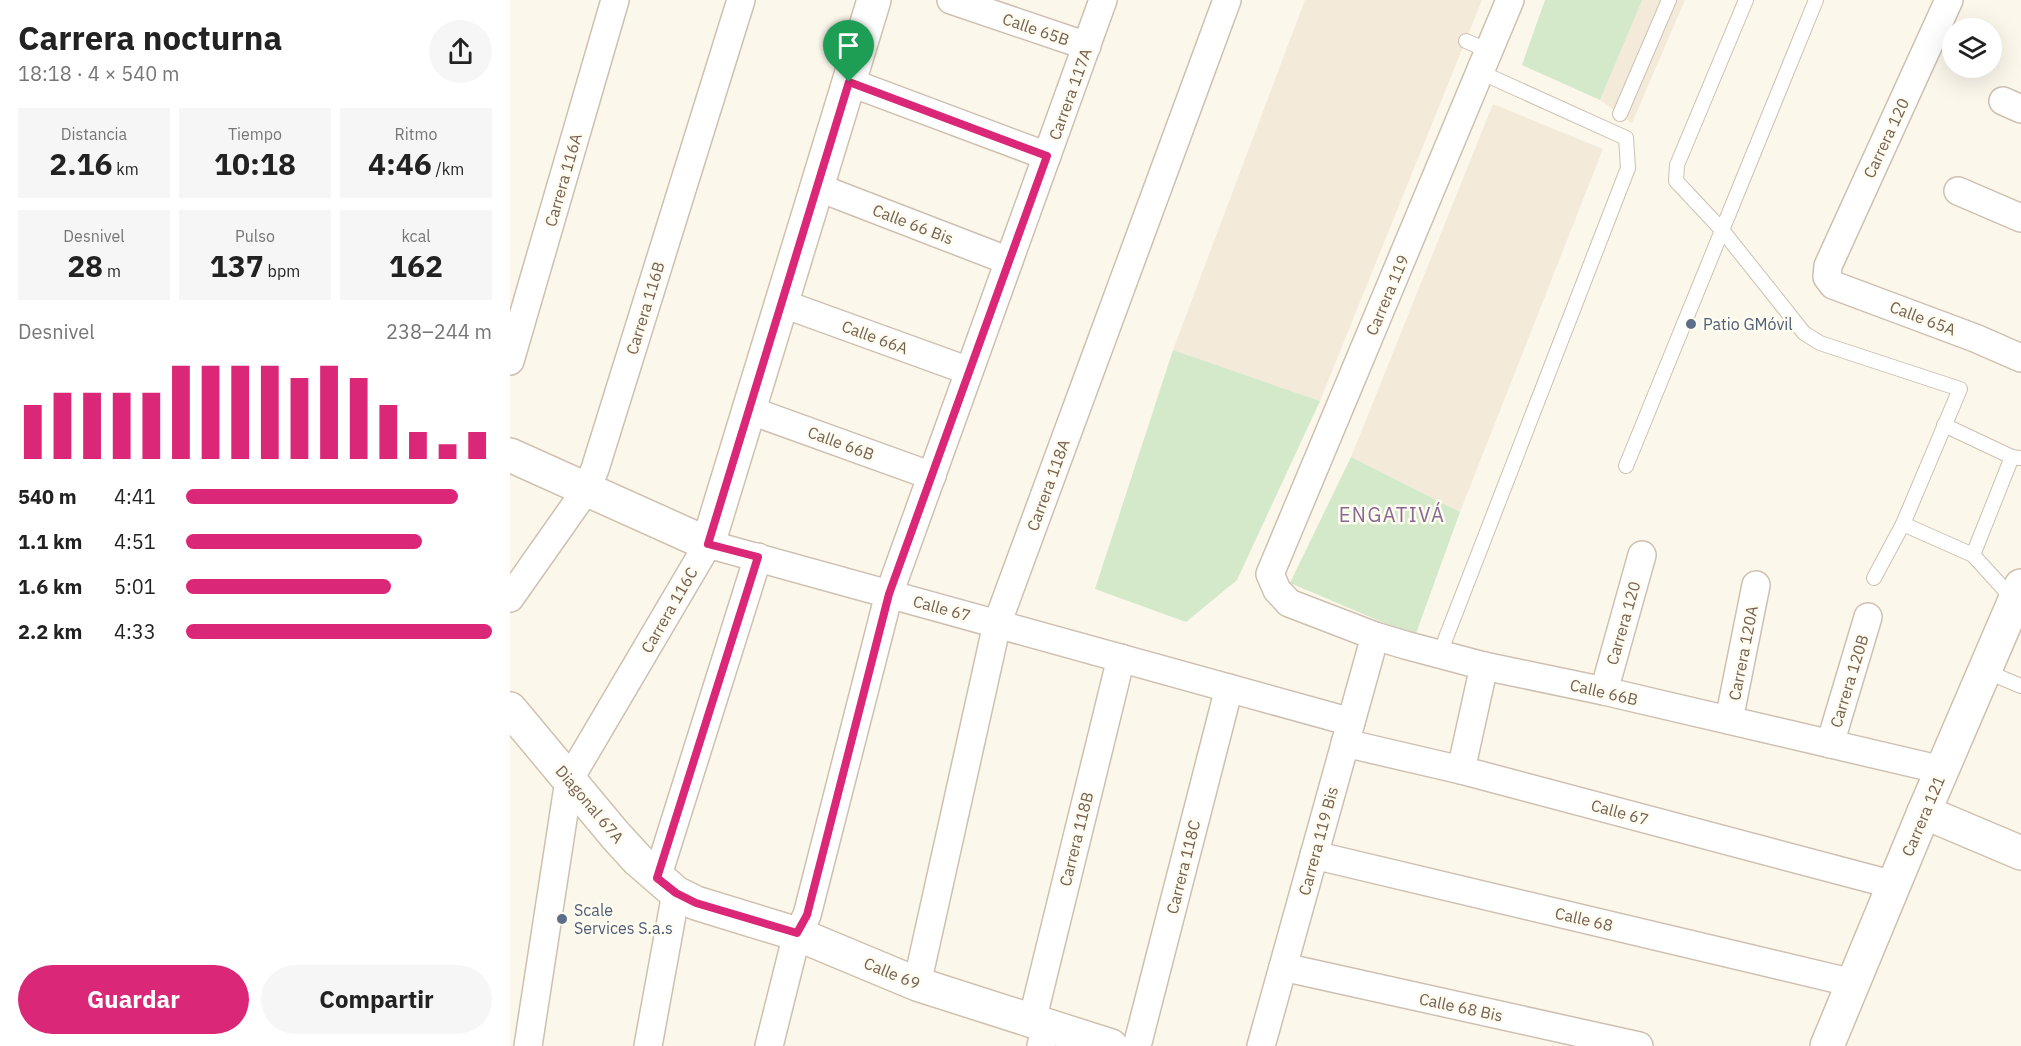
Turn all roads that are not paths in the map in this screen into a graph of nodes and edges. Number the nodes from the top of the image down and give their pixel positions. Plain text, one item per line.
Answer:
1 (615, 0) edge
2 (741, 0) edge
3 (874, 0) edge
4 (951, 0) edge
5 (1103, 0) edge
6 (1227, 0) edge
7 (1510, 0) edge
8 (1669, 0) edge
9 (1746, 0) edge
10 (1816, 0) edge
11 (1949, 0) edge
12 (1087, 46) junction
13 (1478, 55) junction
14 (849, 82) junction
15 (1620, 114) dead end
16 (1047, 156) junction
17 (817, 187) junction
18 (1958, 191) dead end
19 (2021, 219) edge
20 (1722, 230) junction
21 (1009, 261) junction
22 (1827, 277) joint
23 (781, 303) junction
24 (2021, 358) edge
25 (510, 361) edge
26 (969, 371) junction
27 (749, 410) junction
28 (1944, 425) junction
29 (510, 455) edge
30 (2016, 458) edge
31 (1626, 466) dead end
32 (932, 476) junction
33 (586, 490) junction
34 (1903, 524) junction
35 (708, 544) junction
36 (1642, 555) dead end
37 (1972, 555) junction
38 (758, 557) junction
39 (1874, 578) dead end
40 (1756, 585) dead end
41 (1276, 590) joint
42 (2018, 593) edge
43 (889, 594) junction
44 (510, 598) edge
45 (1868, 617) dead end
46 (997, 624) junction
47 (1375, 636) junction
48 (1445, 640) dead end
49 (1120, 658) junction
50 (1484, 666) junction
51 (1985, 671) junction
52 (2021, 686) edge
53 (1229, 687) junction
54 (1604, 691) junction
55 (510, 709) edge
56 (1729, 720) junction
57 (1348, 732) junction
58 (1830, 744) junction
59 (1461, 770) junction
60 (1942, 770) junction
61 (569, 780) junction
62 (1924, 812) junction
63 (2021, 853) edge
64 (1314, 855) junction
65 (1894, 885) junction
66 (667, 886) junction
67 (797, 933) junction
68 (1283, 967) junction
69 (1854, 983) junction
70 (917, 984) junction
71 (1040, 1030) edge
72 (528, 1046) edge
73 (648, 1046) edge
74 (769, 1046) edge
75 (1111, 1046) edge
76 (1137, 1046) edge
77 (1261, 1046) edge
78 (1639, 1046) edge
79 (1827, 1046) edge

1 - 25 street, Carrera 116A
2 - 33 street, Carrera 116B
3 - 14 street, Carrera 116C
4 - 12 street, Calle 65B
5 - 12 street, Carrera 117A
6 - 46 street, Carrera 118A
7 - 13 street, Carrera 119
8 - 15 lane
9 - 20 lane
10 - 20 lane
11 - 22 street, Carrera 120
12 - 16 street, Carrera 117A
13 - 41 street, Carrera 119
13 - 48 lane
14 - 16 street
14 - 17 street, Carrera 116C
16 - 21 street, Carrera 117A
17 - 21 street, Calle 66 Bis
17 - 23 street, Carrera 116C
18 - 19 street
20 - 28 lane
20 - 31 lane
21 - 26 street, Carrera 117A
22 - 24 street, Calle 65A
23 - 26 street, Calle 66A
23 - 27 street, Carrera 116C
26 - 32 street, Carrera 117A
27 - 32 street, Calle 66B
27 - 35 street, Carrera 116C
28 - 30 lane
28 - 34 lane
29 - 33 street, Calle 67
30 - 37 lane
32 - 43 street, Carrera 117A
33 - 35 street, Calle 67
33 - 44 street, Carrera 116B
34 - 37 lane
34 - 39 lane
35 - 38 street, Calle 67
35 - 61 street, Carrera 116C
36 - 54 street, Carrera 120
37 - 42 lane
38 - 43 street, Calle 67
38 - 66 street
40 - 56 street, Carrera 120A
41 - 47 street, Calle 66B
42 - 51 street, Carrera 121
43 - 46 street, Calle 67
43 - 67 street, Carrera 117A
45 - 58 street, Carrera 120B
46 - 49 street, Calle 67
46 - 70 street, Carrera 118A
47 - 50 street, Calle 66B
47 - 57 street, Carrera 119 Bis
49 - 53 street, Calle 67
49 - 71 street, Carrera 118B
50 - 54 street, Calle 66B
50 - 59 street
51 - 52 lane
51 - 60 street, Carrera 121
53 - 57 street, Calle 67
53 - 76 street, Carrera 118C
54 - 56 street, Calle 66B
55 - 61 street, Diagonal 67A
56 - 58 street, Calle 66B
57 - 59 street, Calle 67
57 - 64 street, Carrera 119 Bis
58 - 60 street, Calle 66B
59 - 65 street, Calle 67
60 - 62 street, Carrera 121
61 - 66 street, Diagonal 67A
61 - 72 street, Carrera 116C
62 - 63 street
62 - 65 street, Carrera 121
64 - 68 street, Carrera 119 Bis
64 - 69 street, Calle 68
65 - 69 street, Carrera 121
66 - 67 street, Calle 69
66 - 73 street
67 - 70 street, Calle 69
67 - 74 street, Carrera 117A
68 - 77 street, Carrera 119 Bis
68 - 78 street, Calle 68 Bis
69 - 79 street, Carrera 121
70 - 71 street, Calle 69
71 - 75 street, Calle 69

